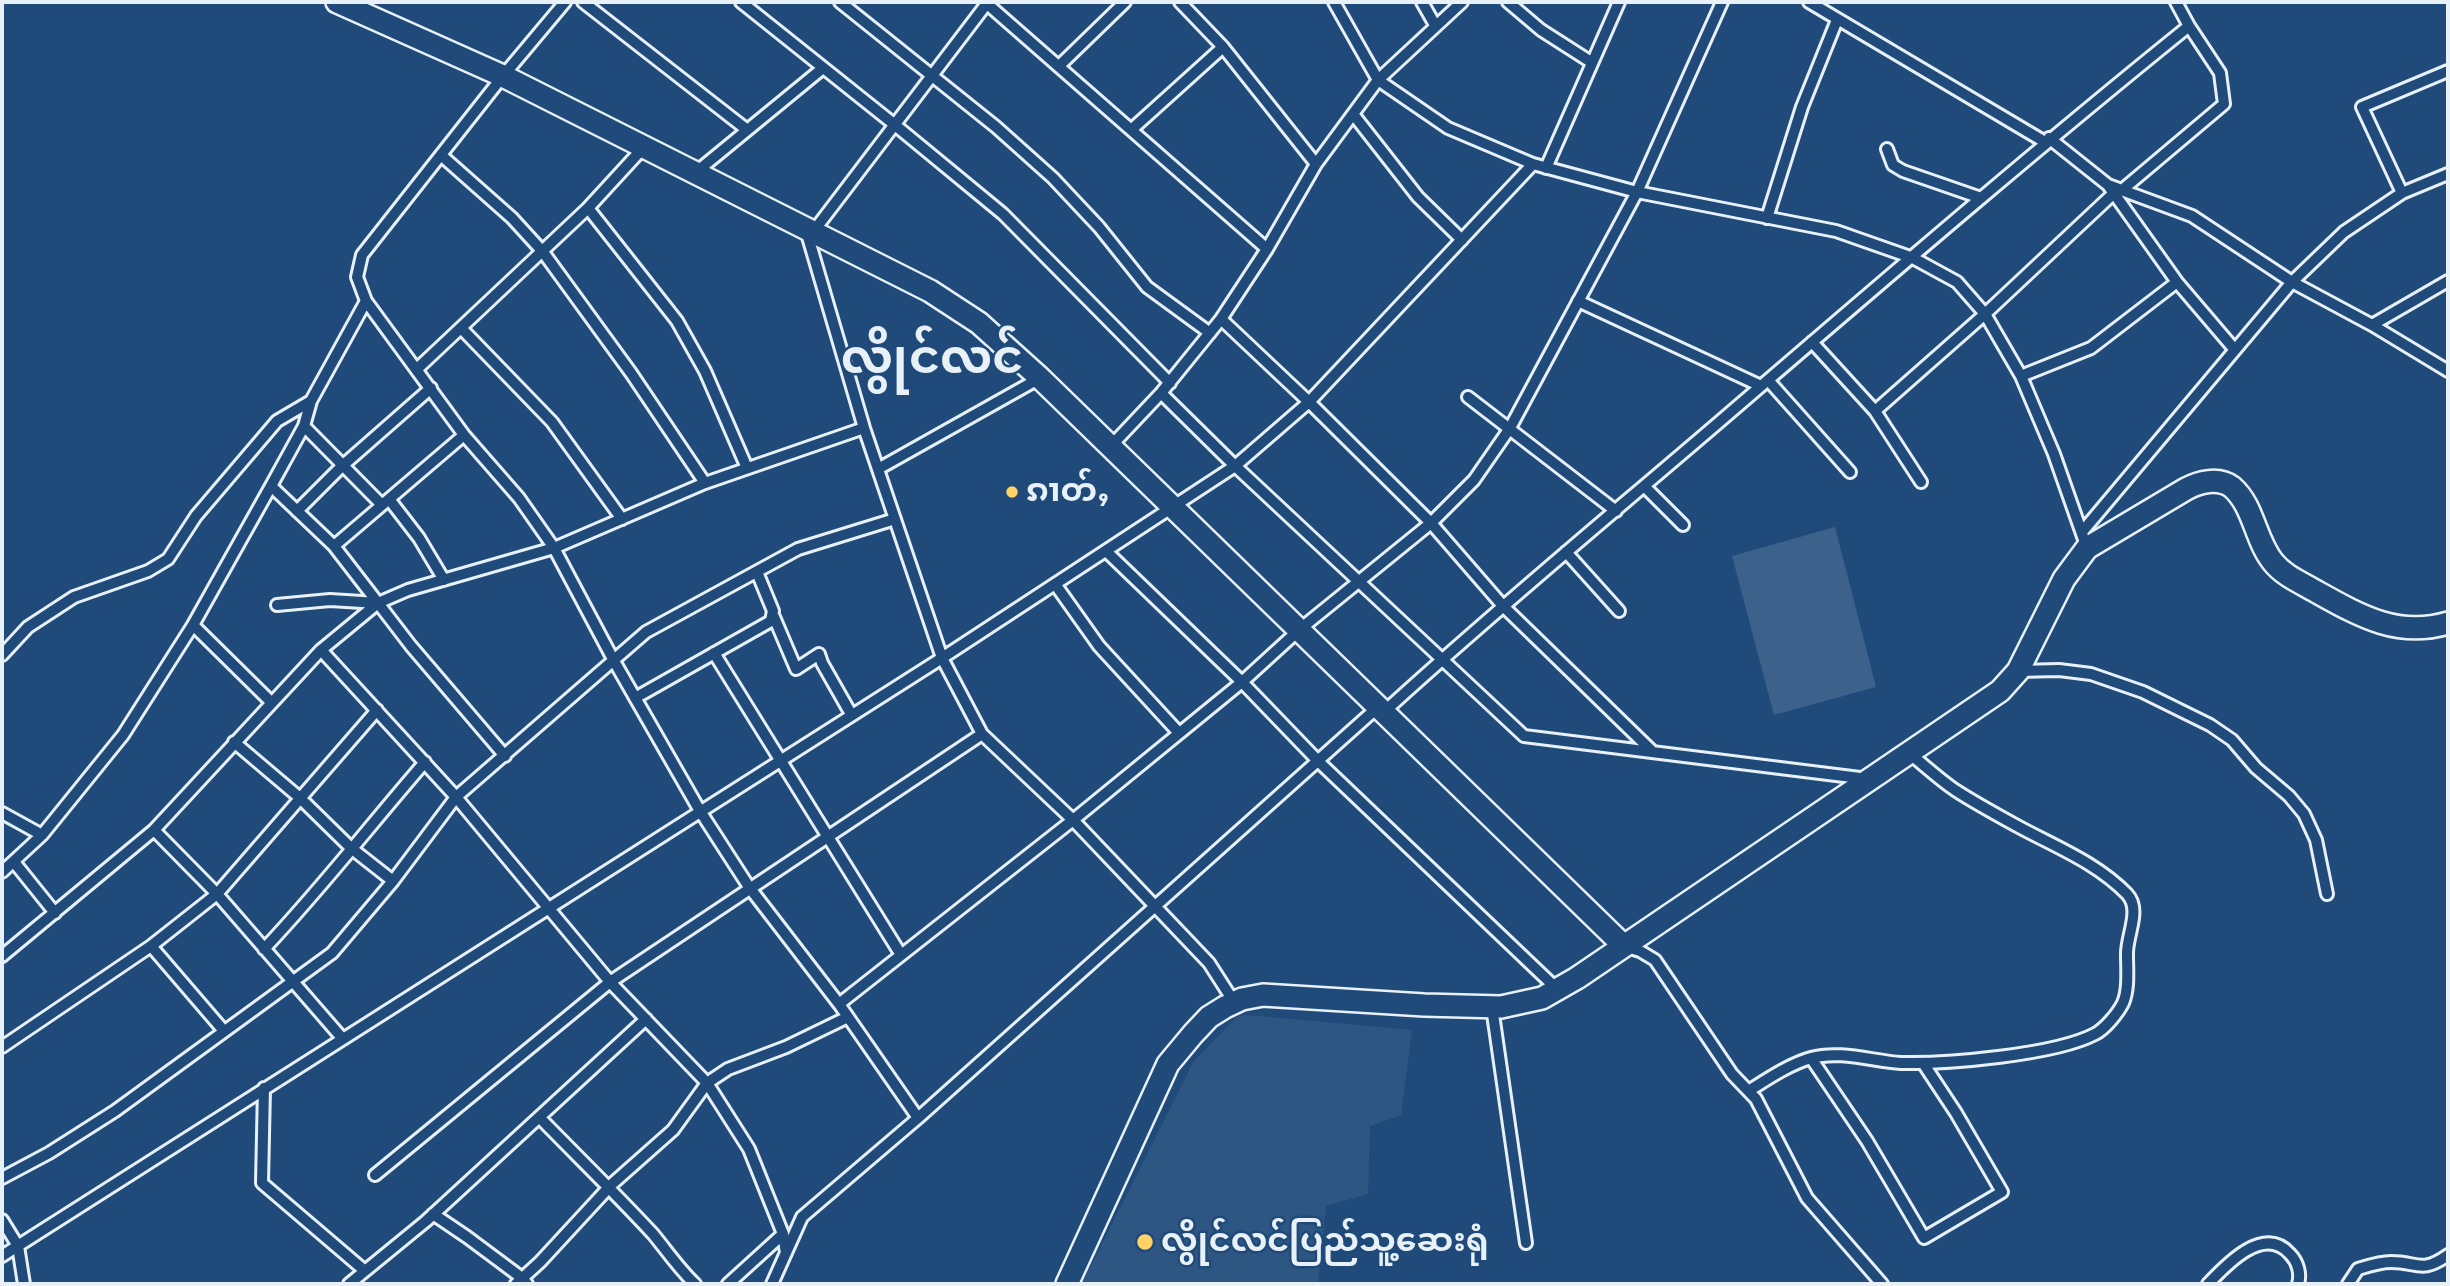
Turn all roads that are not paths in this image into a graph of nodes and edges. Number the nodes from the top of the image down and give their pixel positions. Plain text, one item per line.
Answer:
1 (337, 2) edge
2 (565, 2) edge
3 (583, 2) edge
4 (741, 2) edge
5 (839, 2) edge
6 (987, 2) edge
7 (1125, 2) edge
8 (1180, 2) edge
9 (1334, 2) edge
10 (1422, 2) edge
11 (1462, 2) edge
12 (1508, 2) edge
13 (1619, 2) edge
14 (1722, 2) edge
15 (1809, 2) edge
16 (2176, 2) edge
17 (1837, 20) junction
18 (1435, 25) junction
19 (2189, 26) junction
20 (1223, 47) junction
21 (1591, 62) junction
22 (1059, 66) junction
23 (823, 68) junction
24 (2448, 71) edge
25 (503, 76) junction
26 (931, 77) junction
27 (1378, 80) junction
28 (1353, 114) junction
29 (895, 125) junction
30 (746, 129) junction
31 (1131, 130) junction
32 (2047, 140) junction
33 (644, 148) junction
34 (1887, 149) dead end
35 (442, 156) junction
36 (1316, 164) junction
37 (1533, 164) junction
38 (1546, 168) junction
39 (695, 173) junction
40 (2448, 174) edge
41 (2115, 189) junction
42 (1637, 192) junction
43 (2402, 193) junction
44 (1981, 198) junction
45 (588, 208) junction
46 (1767, 218) junction
47 (809, 230) junction
48 (1462, 240) junction
49 (1267, 249) junction
50 (543, 252) junction
51 (1913, 258) junction
52 (2448, 281) edge
53 (2177, 282) junction
54 (2292, 282) junction
55 (1578, 300) junction
56 (366, 301) junction
57 (1985, 314) junction
58 (1221, 319) junction
59 (2372, 325) junction
60 (461, 328) junction
61 (1210, 333) junction
62 (1812, 342) junction
63 (2235, 350) junction
64 (417, 369) junction
65 (2448, 371) edge
66 (2021, 376) junction
67 (1040, 378) junction
68 (1170, 383) junction
69 (1765, 383) junction
70 (431, 388) junction
71 (1161, 393) junction
72 (1468, 397) dead end
73 (311, 401) junction
74 (1309, 402) junction
75 (1875, 411) junction
76 (304, 426) junction
77 (864, 428) junction
78 (1510, 428) junction
79 (464, 435) junction
80 (1111, 446) junction
81 (1235, 466) junction
82 (341, 467) junction
83 (747, 468) junction
84 (878, 469) junction
85 (1850, 472) dead end
86 (1921, 482) dead end
87 (705, 483) junction
88 (271, 486) junction
89 (1644, 486) junction
90 (386, 502) junction
91 (1173, 507) junction
92 (1616, 510) junction
93 (297, 511) junction
94 (622, 519) junction
95 (895, 519) junction
96 (1431, 523) junction
97 (1683, 525) dead end
98 (2084, 540) junction
99 (334, 547) junction
100 (554, 548) junction
101 (1106, 551) junction
102 (1566, 552) junction
103 (757, 572) junction
104 (444, 580) junction
105 (1359, 581) junction
106 (1055, 584) junction
107 (378, 603) junction
108 (277, 605) dead end
109 (1503, 606) junction
110 (1619, 611) dead end
111 (774, 617) junction
112 (2448, 623) edge
113 (193, 625) junction
114 (1299, 630) junction
115 (321, 650) junction
116 (714, 653) junction
117 (2, 654) edge
118 (942, 658) junction
119 (1441, 660) junction
120 (614, 661) junction
121 (2018, 671) junction
122 (1242, 682) junction
123 (635, 698) junction
124 (271, 702) junction
125 (1381, 709) junction
126 (377, 710) junction
127 (851, 714) junction
128 (1179, 733) junction
129 (982, 734) junction
130 (234, 742) junction
131 (1653, 752) junction
132 (1909, 752) junction
133 (505, 756) junction
134 (780, 759) junction
135 (425, 762) junction
136 (1319, 762) junction
137 (1871, 779) junction
138 (456, 797) junction
139 (300, 799) junction
140 (700, 811) junction
141 (2, 813) edge
142 (1073, 820) junction
143 (154, 830) junction
144 (42, 835) junction
145 (829, 836) junction
146 (351, 848) junction
147 (14, 862) junction
148 (2, 872) edge
149 (393, 881) junction
150 (749, 887) junction
151 (217, 894) junction
152 (2327, 894) dead end
153 (1154, 906) junction
154 (550, 909) junction
155 (55, 913) junction
156 (151, 946) junction
157 (1624, 946) junction
158 (264, 948) junction
159 (898, 950) dead end
160 (2, 956) edge
161 (293, 981) junction
162 (610, 982) junction
163 (1558, 989) junction
164 (1234, 1002) junction
165 (839, 1004) junction
166 (1492, 1007) junction
167 (848, 1017) junction
168 (646, 1019) junction
169 (224, 1031) junction
170 (342, 1038) junction
171 (2, 1047) edge
172 (1811, 1058) junction
173 (1923, 1063) junction
174 (707, 1083) junction
175 (264, 1088) junction
176 (1750, 1090) junction
177 (539, 1117) junction
178 (918, 1118) junction
179 (375, 1175) dead end
180 (2, 1178) edge
181 (609, 1187) junction
182 (433, 1214) junction
183 (2, 1220) edge
184 (783, 1234) junction
185 (1526, 1242) dead end
186 (18, 1246) junction
187 (786, 1253) junction
188 (2448, 1255) edge
189 (2, 1256) edge
190 (365, 1271) junction
191 (522, 1282) edge
192 (24, 1284) edge
193 (349, 1284) edge
194 (695, 1284) edge
195 (728, 1284) edge
196 (772, 1284) edge
197 (1067, 1284) edge
198 (1882, 1284) edge
199 (2208, 1284) edge
200 (2298, 1284) edge
201 (2348, 1284) edge

1 - 25 highway
2 - 25 street
3 - 30 street
4 - 23 street
5 - 26 street
6 - 22 street
6 - 26 street
7 - 22 street
8 - 20 street
9 - 27 street
10 - 18 street
11 - 18 street
12 - 21 street
13 - 21 street
14 - 42 street
15 - 17 street
16 - 19 street
17 - 32 street
17 - 46 street
18 - 27 street
19 - 32 street
19 - 41 street
20 - 31 street
20 - 36 street
21 - 38 street
22 - 31 street
23 - 29 street
23 - 30 street
24 - 43 street
25 - 33 highway
25 - 35 street
26 - 29 street
26 - 61 street
27 - 28 street
27 - 37 street
28 - 36 street
28 - 48 street
29 - 47 street
29 - 68 street
30 - 39 street
31 - 49 street
32 - 41 street
32 - 44 street
33 - 39 highway
33 - 45 street
34 - 44 street
35 - 50 street
35 - 56 street
36 - 49 street
37 - 38 street
37 - 48 street
38 - 42 street
39 - 47 highway
40 - 43 street
41 - 53 street
41 - 54 street
41 - 57 street
42 - 46 street
42 - 55 street
43 - 54 street
44 - 51 street
45 - 50 street
45 - 83 street
46 - 51 street
47 - 67 highway
47 - 77 street
48 - 74 street
49 - 58 street
50 - 60 street
50 - 87 street
51 - 57 street
51 - 62 street
52 - 59 street
53 - 63 street
53 - 66 street
54 - 59 street
54 - 63 street
55 - 69 street
55 - 78 street
56 - 64 street
56 - 73 street
57 - 66 street
57 - 75 street
58 - 61 street
58 - 74 street
59 - 65 street
60 - 64 street
60 - 94 street
61 - 68 street
62 - 69 street
62 - 75 street
63 - 98 street
64 - 70 street
66 - 98 street
67 - 80 highway
67 - 84 street
68 - 71 street
69 - 85 street
69 - 89 street
70 - 79 street
70 - 82 street
71 - 80 street
71 - 81 street
72 - 78 street
73 - 76 street
73 - 117 street
74 - 81 street
74 - 96 street
75 - 86 street
76 - 82 street
76 - 88 street
77 - 83 street
77 - 84 street
78 - 92 street
78 - 96 street
79 - 90 street
79 - 100 street
80 - 91 highway
81 - 91 street
81 - 105 street
82 - 90 street
82 - 93 street
83 - 87 street
84 - 95 street
87 - 94 street
88 - 93 street
88 - 113 street
89 - 92 street
89 - 97 street
90 - 99 street
90 - 104 street
91 - 101 street
91 - 114 highway
92 - 102 street
93 - 99 street
94 - 100 street
95 - 103 street
95 - 118 street
96 - 105 street
96 - 109 street
98 - 112 highway
98 - 121 highway
99 - 107 street
100 - 104 street
100 - 120 street
101 - 106 street
101 - 122 street
102 - 109 street
102 - 110 street
103 - 111 street
103 - 120 street
104 - 107 street
105 - 114 street
105 - 119 street
106 - 118 street
106 - 128 street
107 - 108 street
107 - 115 street
107 - 133 street
109 - 119 street
109 - 131 street
111 - 116 street
111 - 127 street
113 - 124 street
113 - 144 street
114 - 122 street
114 - 125 highway
115 - 124 street
115 - 126 street
116 - 123 street
116 - 134 street
118 - 127 street
118 - 129 street
119 - 125 street
119 - 131 street
120 - 123 street
120 - 133 street
121 - 132 highway
121 - 152 street
122 - 128 street
122 - 136 street
123 - 140 street
124 - 130 street
125 - 136 street
125 - 157 highway
126 - 135 street
126 - 139 street
127 - 134 street
128 - 142 street
129 - 142 street
129 - 145 street
130 - 139 street
130 - 143 street
131 - 137 street
132 - 137 highway
132 - 173 street
133 - 138 street
134 - 140 street
134 - 145 street
135 - 138 street
135 - 146 street
136 - 153 street
136 - 163 street
137 - 157 highway
138 - 149 street
138 - 154 street
139 - 146 street
139 - 151 street
140 - 150 street
140 - 154 street
141 - 144 street
142 - 153 street
142 - 165 street
143 - 151 street
143 - 155 street
144 - 147 street
145 - 150 street
145 - 159 street
146 - 149 street
146 - 158 street
147 - 148 street
147 - 155 street
149 - 161 street
150 - 162 street
150 - 165 street
151 - 156 street
151 - 158 street
153 - 164 street
153 - 178 street
154 - 162 street
154 - 170 street
155 - 160 street
156 - 169 street
156 - 171 street
157 - 163 highway
157 - 176 street
158 - 161 street
161 - 169 street
161 - 170 street
162 - 168 street
162 - 179 street
163 - 166 highway
164 - 166 highway
164 - 197 highway
165 - 167 street
166 - 185 street
167 - 174 street
167 - 178 street
168 - 174 street
168 - 177 street
169 - 180 street
170 - 175 street
172 - 173 street
172 - 173 street
172 - 176 street
174 - 181 street
174 - 184 street
175 - 186 street
175 - 190 street
176 - 198 street
177 - 181 street
177 - 182 street
178 - 187 street
181 - 191 street
181 - 194 street
182 - 190 street
182 - 191 street
183 - 186 street
184 - 187 street
184 - 195 street
186 - 189 street
186 - 192 street
187 - 196 street
188 - 201 street
190 - 193 street
199 - 200 street

